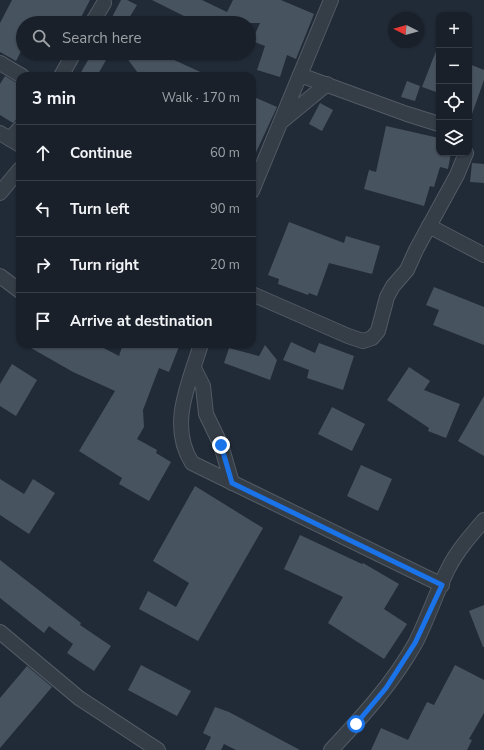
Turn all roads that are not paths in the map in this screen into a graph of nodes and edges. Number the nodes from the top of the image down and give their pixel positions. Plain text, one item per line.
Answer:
1 (331, 0) edge
2 (104, 3) dead end
3 (96, 16) edge
4 (70, 60) edge
5 (0, 63) edge
6 (16, 72) edge
7 (63, 72) edge
8 (300, 75) junction
9 (327, 84) junction
10 (280, 122) junction
11 (436, 123) edge
12 (465, 156) edge
13 (16, 174) edge
14 (256, 181) edge
15 (0, 193) edge
16 (429, 226) junction
17 (484, 255) edge
18 (0, 276) edge
19 (16, 288) edge
20 (256, 296) edge
21 (200, 348) edge
22 (194, 368) junction
23 (186, 395) junction
24 (206, 414) junction
25 (232, 483) junction
26 (484, 520) edge
27 (442, 585) junction
28 (0, 632) edge
29 (158, 750) edge
30 (331, 750) edge

1 - 8 street
2 - 3 street
4 - 7 street
5 - 6 street
8 - 9 street
8 - 10 street
9 - 10 street
9 - 11 street
10 - 14 street
12 - 16 street
13 - 15 street
16 - 17 street
16 - 20 street
18 - 19 street
21 - 22 street
22 - 23 street
22 - 24 street
23 - 24 street
23 - 25 street
24 - 25 street
25 - 27 street
26 - 27 street
27 - 30 street
28 - 29 street

